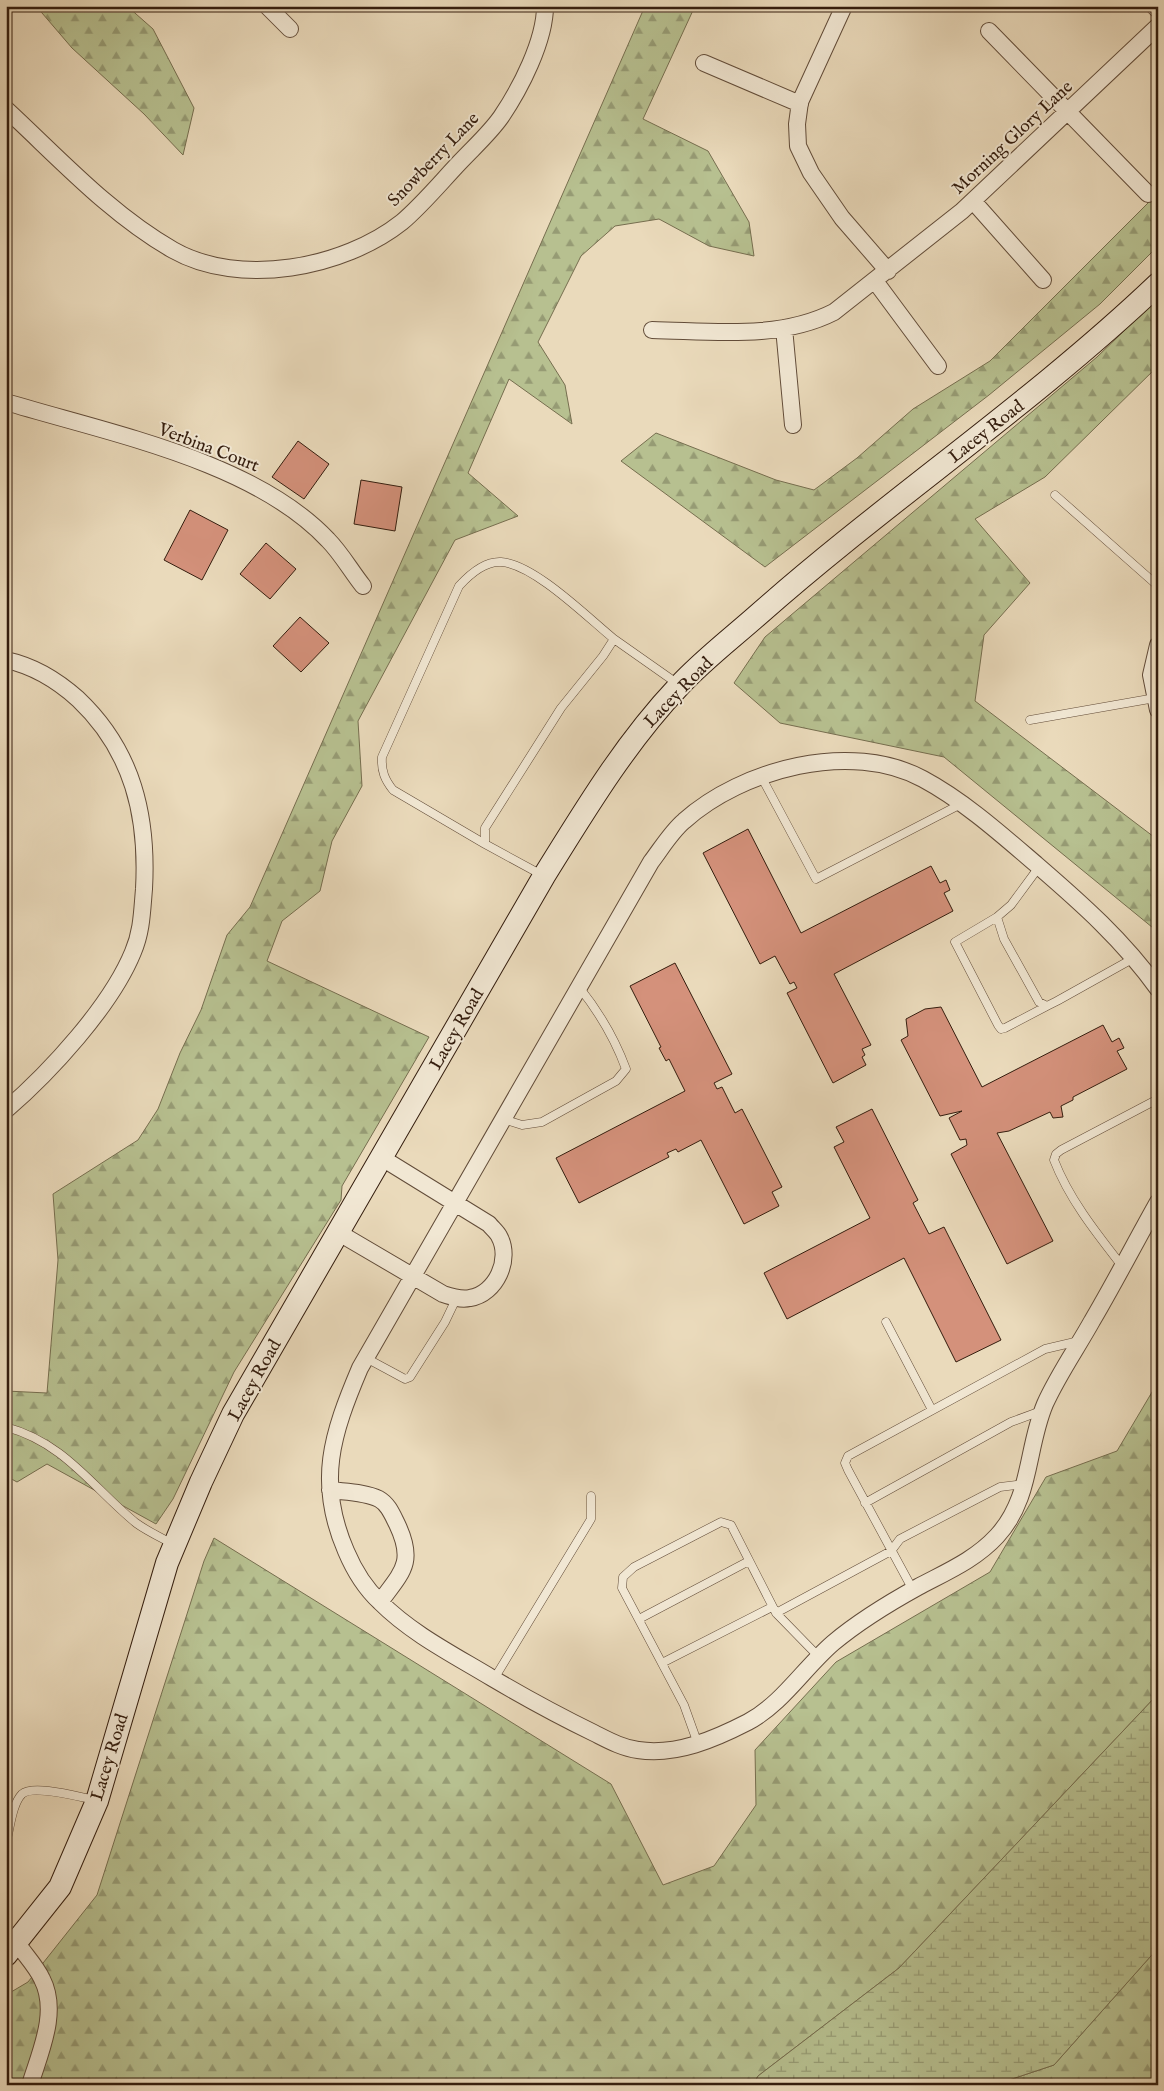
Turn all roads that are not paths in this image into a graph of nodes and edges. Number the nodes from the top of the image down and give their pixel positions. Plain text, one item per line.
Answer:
1 (267, 6) edge
2 (545, 6) edge
3 (844, 6) edge
4 (1154, 6) edge
5 (1158, 10) edge
6 (1158, 26) edge
7 (290, 29) dead end
8 (989, 31) dead end
9 (704, 63) dead end
10 (800, 104) junction
11 (6, 109) edge
12 (1068, 112) junction
13 (1148, 194) dead end
14 (973, 201) junction
15 (882, 276) junction
16 (1043, 280) dead end
17 (1158, 284) edge
18 (784, 328) junction
19 (652, 330) dead end
20 (938, 366) dead end
21 (6, 402) edge
22 (793, 425) dead end
23 (1055, 495) dead end
24 (362, 586) dead end
25 (1158, 586) edge
26 (614, 639) junction
27 (1158, 645) edge
28 (6, 660) edge
29 (679, 686) junction
30 (1156, 704) edge
31 (1030, 720) dead end
32 (762, 778) junction
33 (961, 804) junction
34 (485, 844) junction
35 (1038, 867) junction
36 (544, 876) junction
37 (997, 917) junction
38 (1134, 958) junction
39 (579, 987) junction
40 (1158, 989) edge
41 (1047, 1006) junction
42 (1158, 1099) edge
43 (6, 1110) edge
44 (503, 1119) junction
45 (382, 1158) junction
46 (1158, 1202) edge
47 (454, 1204) junction
48 (339, 1233) junction
49 (1122, 1266) junction
50 (412, 1276) junction
51 (456, 1298) junction
52 (886, 1322) dead end
53 (1080, 1341) junction
54 (366, 1358) junction
55 (932, 1410) junction
56 (1043, 1411) junction
57 (6, 1427) edge
58 (1026, 1484) junction
59 (330, 1490) junction
60 (591, 1496) dead end
61 (865, 1503) junction
62 (174, 1545) junction
63 (891, 1551) junction
64 (749, 1561) junction
65 (912, 1590) junction
66 (380, 1602) junction
67 (774, 1610) junction
68 (639, 1619) junction
69 (819, 1657) junction
70 (662, 1663) junction
71 (494, 1679) junction
72 (698, 1744) junction
73 (97, 1800) junction
74 (6, 1842) edge
75 (12, 1950) edge
76 (30, 2085) edge

1 - 7 street
2 - 11 street, Snowberry Lane
3 - 10 street
4 - 5 street
6 - 12 street, Morning Glory Lane
8 - 12 street
9 - 10 street
10 - 15 street
12 - 13 street
12 - 14 street, Morning Glory Lane
14 - 15 street, Morning Glory Lane
14 - 16 street
15 - 18 street, Morning Glory Lane
15 - 20 street
17 - 29 main road, Lacey Road
18 - 19 street, Morning Glory Lane
18 - 22 street
21 - 24 street, Verbina Court
23 - 25 lane
26 - 29 lane
26 - 34 lane
26 - 34 lane
27 - 30 street
28 - 43 street
29 - 36 main road, Lacey Road
30 - 31 lane
32 - 33 street
32 - 33 lane
32 - 39 street
33 - 35 street
34 - 36 lane
35 - 37 lane
35 - 38 street
36 - 45 main road, Lacey Road
37 - 41 lane
37 - 41 lane
38 - 40 street
38 - 41 lane
39 - 44 street
39 - 44 lane
42 - 49 lane
44 - 47 street
45 - 47 street
45 - 48 main road, Lacey Road
46 - 49 street
47 - 50 street
47 - 51 street
48 - 50 street
48 - 62 main road, Lacey Road
49 - 53 street
50 - 51 street
50 - 54 street
51 - 54 lane
52 - 55 lane
53 - 55 lane
53 - 56 street
54 - 59 street
55 - 61 lane
56 - 58 street
56 - 61 lane
57 - 62 lane
58 - 63 lane
58 - 65 street
59 - 66 street
59 - 66 street
60 - 71 lane
61 - 63 lane
62 - 73 main road, Lacey Road
63 - 65 lane
63 - 67 lane
64 - 67 lane
64 - 68 lane
64 - 68 lane
65 - 69 street
66 - 71 street
67 - 69 lane
67 - 70 lane
68 - 70 lane
69 - 72 street
70 - 72 lane
71 - 72 street
73 - 74 lane
73 - 75 main road, Lacey Road
75 - 76 street

